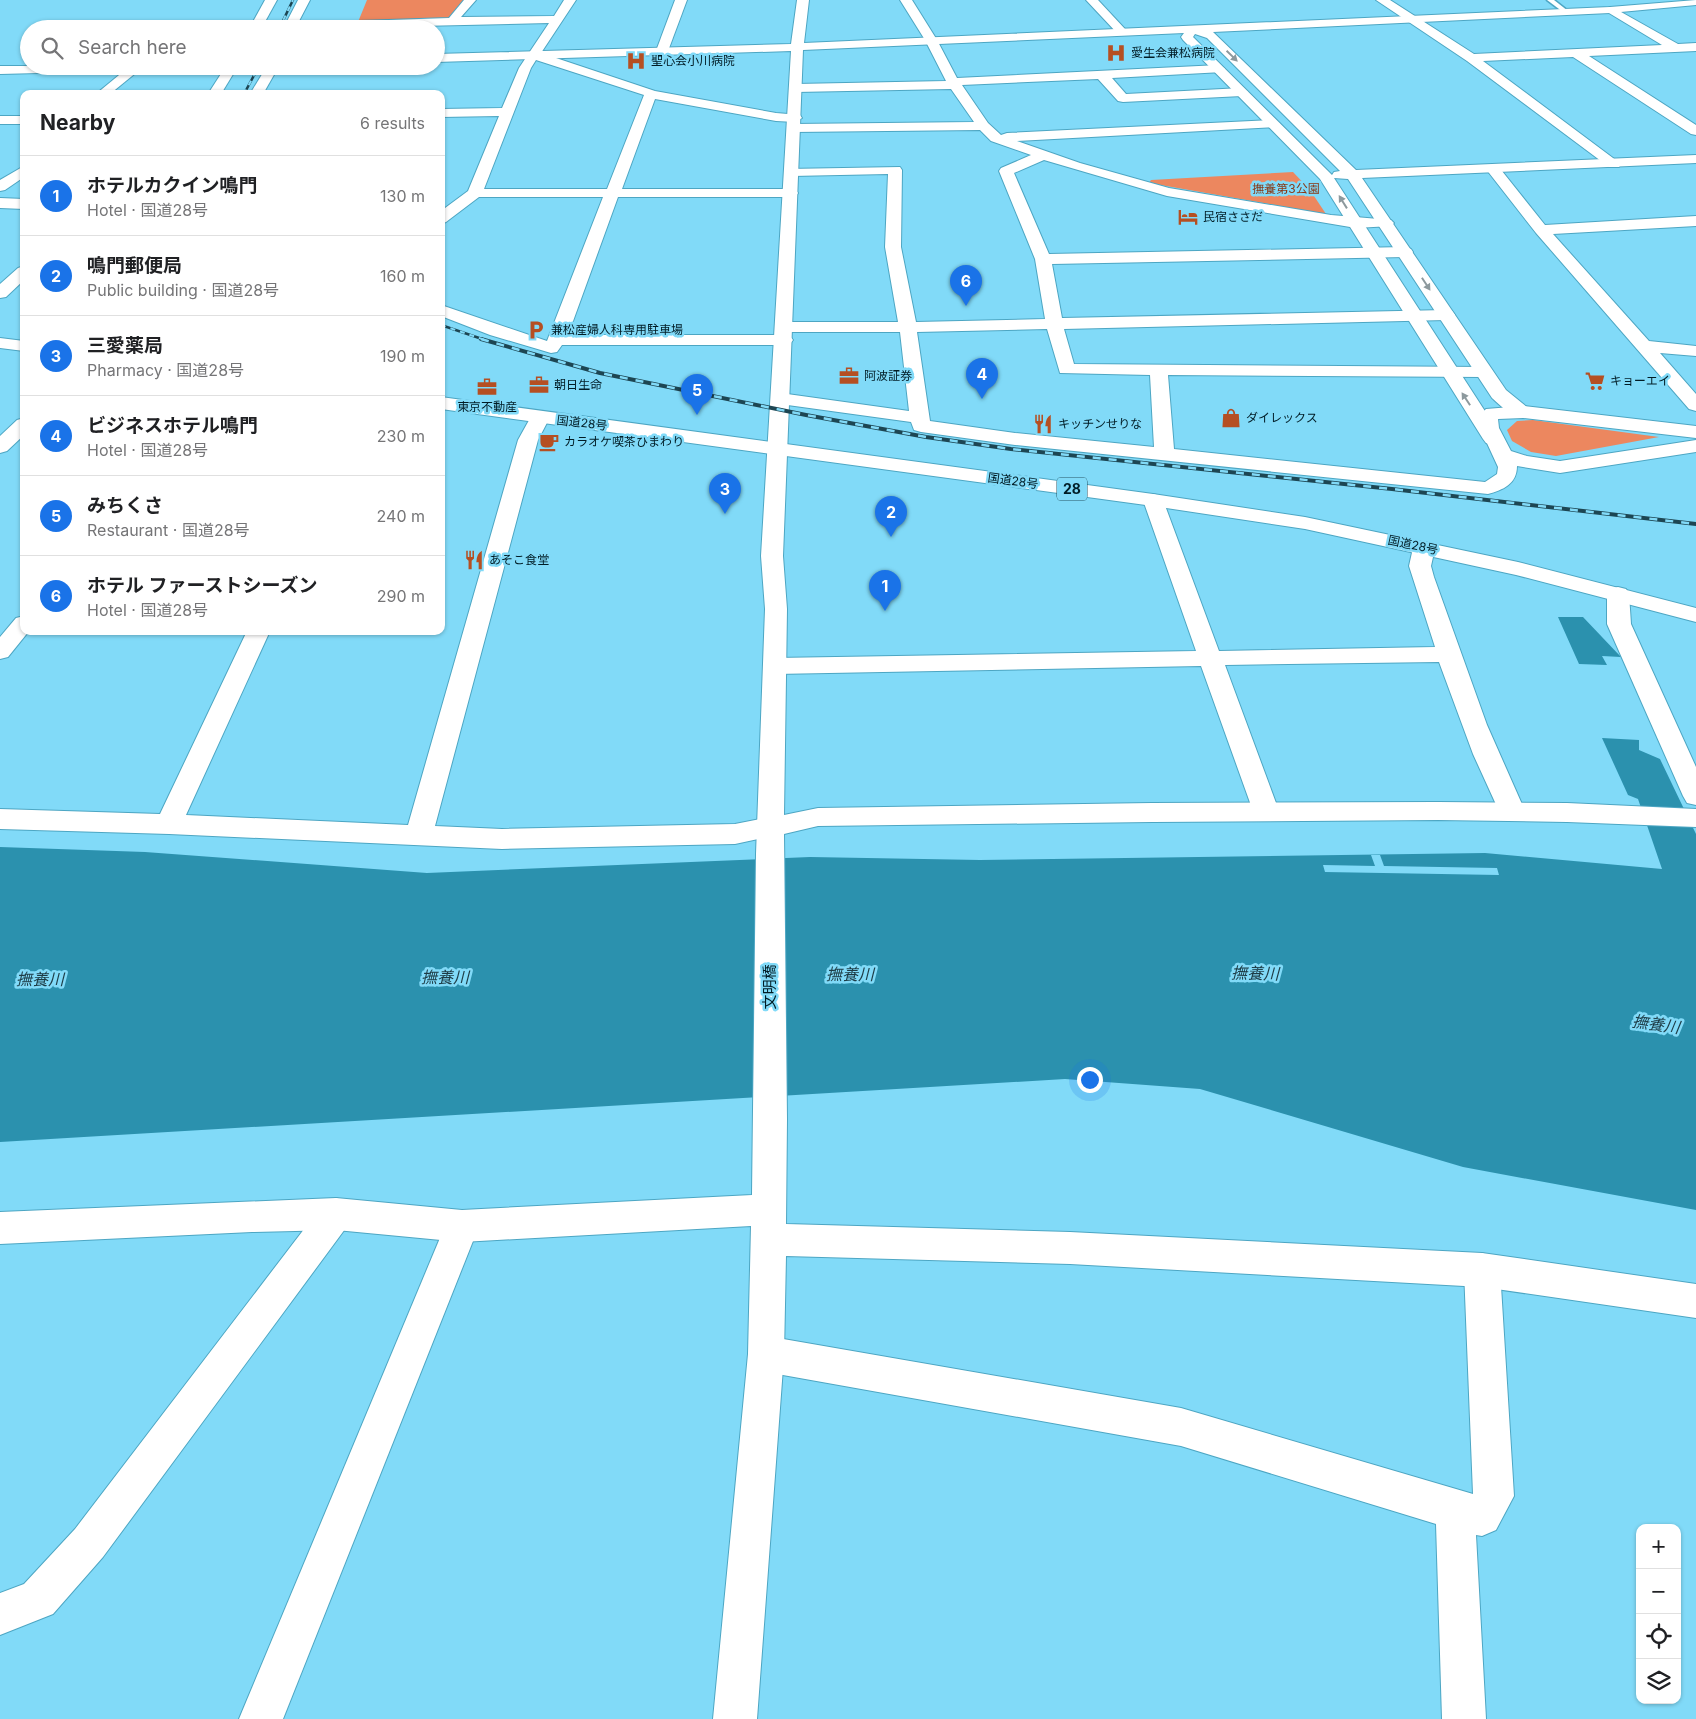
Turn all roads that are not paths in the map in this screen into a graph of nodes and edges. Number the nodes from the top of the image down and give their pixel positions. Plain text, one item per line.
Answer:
1 (271, 0) edge
2 (304, 0) edge
3 (470, 0) edge
4 (570, 0) edge
5 (681, 0) edge
6 (804, 0) edge
7 (906, 0) edge
8 (1092, 0) edge
9 (1382, 0) edge
10 (1550, 0) edge
11 (1696, 2) edge
12 (1610, 10) junction
13 (1565, 11) junction
14 (557, 19) junction
15 (1414, 19) junction
16 (259, 20) edge
17 (294, 20) edge
18 (445, 21) edge
19 (452, 21) junction
20 (1193, 29) junction
21 (1120, 31) junction
22 (931, 40) junction
23 (797, 47) junction
24 (1696, 47) edge
25 (1677, 48) junction
26 (662, 51) junction
27 (1576, 53) junction
28 (533, 55) junction
29 (445, 58) edge
30 (1470, 58) junction
31 (1696, 60) edge
32 (1219, 69) junction
33 (0, 70) edge
34 (20, 70) edge
35 (127, 75) edge
36 (226, 75) edge
37 (268, 75) edge
38 (1102, 75) junction
39 (954, 84) junction
40 (796, 88) junction
41 (107, 90) edge
42 (217, 90) edge
43 (258, 90) edge
44 (1242, 92) junction
45 (653, 94) junction
46 (509, 112) junction
47 (445, 113) edge
48 (0, 120) edge
49 (20, 120) edge
50 (795, 123) junction
51 (1273, 124) junction
52 (891, 126) junction
53 (983, 126) junction
54 (1696, 131) edge
55 (996, 138) junction
56 (1043, 155) junction
57 (1696, 159) edge
58 (1614, 164) junction
59 (1493, 169) junction
60 (896, 170) junction
61 (792, 172) junction
62 (20, 173) edge
63 (1353, 175) junction
64 (1325, 176) junction
65 (0, 187) edge
66 (476, 193) junction
67 (791, 193) junction
68 (614, 194) junction
69 (0, 203) edge
70 (20, 204) edge
71 (445, 216) edge
72 (1356, 223) junction
73 (1386, 223) junction
74 (1692, 225) edge
75 (1541, 230) junction
76 (1374, 252) junction
77 (1405, 252) junction
78 (1043, 259) junction
79 (20, 274) edge
80 (0, 292) edge
81 (445, 312) edge
82 (1446, 315) junction
83 (1414, 316) junction
84 (1054, 323) junction
85 (908, 327) junction
86 (784, 334) junction
87 (558, 340) junction
88 (0, 343) edge
89 (20, 346) edge
90 (1644, 346) junction
91 (1696, 351) edge
92 (1157, 370) junction
93 (1448, 371) junction
94 (1484, 372) junction
95 (780, 399) junction
96 (445, 404) edge
97 (1696, 405) edge
98 (1523, 412) junction
99 (919, 417) junction
100 (540, 418) junction
101 (20, 428) edge
102 (1696, 432) edge
103 (1696, 446) edge
104 (0, 447) edge
105 (1498, 447) junction
106 (776, 448) junction
107 (1164, 454) junction
108 (1153, 500) junction
109 (1424, 548) junction
110 (1618, 594) junction
111 (1696, 615) edge
112 (20, 628) edge
113 (257, 635) edge
114 (0, 652) edge
115 (1449, 654) junction
116 (1211, 658) junction
117 (775, 666) junction
118 (1695, 810) edge
119 (1266, 811) junction
120 (1512, 811) junction
121 (0, 819) edge
122 (169, 824) junction
123 (418, 835) junction
124 (771, 840) junction
125 (336, 1214) junction
126 (769, 1225) junction
127 (462, 1226) junction
128 (0, 1228) edge
129 (1482, 1270) junction
130 (1696, 1301) edge
131 (766, 1354) junction
132 (1455, 1510) junction
133 (0, 1614) edge
134 (261, 1719) edge
135 (735, 1719) edge
136 (1464, 1719) edge

1 - 16 main road
2 - 17 main road
3 - 19 main road
4 - 14 main road
5 - 26 main road
6 - 23 main road, 文明橋
7 - 22 main road
8 - 21 main road
9 - 15 main road
10 - 13 lane
11 - 12 main road
12 - 13 main road
12 - 25 main road
13 - 15 main road
14 - 19 main road
14 - 28 main road
15 - 20 main road
15 - 30 main road
18 - 19 main road
20 - 21 main road
20 - 32 main road
20 -> 63 main road
21 - 22 main road
22 - 23 main road
22 - 39 main road
23 - 26 main road
23 - 40 main road, 文明橋
24 - 25 main road
25 - 27 main road
25 - 31 main road
26 - 28 main road
27 - 30 main road
27 - 54 main road
28 - 29 main road
28 - 45 main road
28 - 46 main road
30 - 58 main road
32 - 38 main road
32 - 44 main road
33 - 34 main road
35 - 41 main road
36 - 42 main road
37 - 43 main road
38 - 39 main road
38 - 44 main road
39 - 40 main road
39 - 53 main road
40 - 50 main road, 文明橋
44 - 51 main road
45 - 50 main road
45 - 68 main road
46 - 47 main road
46 - 66 main road
48 - 49 main road
50 - 52 main road
50 - 61 main road, 文明橋
51 - 55 main road
51 - 64 main road
52 - 53 main road
52 - 60 main road
53 - 55 main road
55 - 56 main road
56 - 72 main road
56 - 78 main road
57 - 58 main road
58 - 59 main road
59 - 63 main road
59 - 75 main road
60 - 61 main road
60 - 85 main road
61 - 67 main road, 文明橋
62 - 65 main road
63 - 64 main road
63 - 73 main road
72 -> 64 main road
66 - 68 main road
66 - 71 main road
67 - 68 main road
67 - 86 main road, 文明橋
68 - 87 main road
69 - 70 main road
72 - 73 main road
72 - 76 main road
73 - 77 main road
74 - 75 main road
75 - 90 main road
76 - 77 main road
76 - 78 main road
76 - 83 main road
77 -> 82 main road
78 - 84 main road
79 - 80 main road
81 - 87 main road
82 - 83 main road
82 - 94 main road
83 - 84 main road
83 - 93 main road
84 - 85 main road
84 - 92 main road
85 - 86 main road
85 - 99 main road
86 - 87 main road
86 - 95 main road, 文明橋
88 - 89 main road
90 - 91 main road
90 - 97 main road
92 - 93 main road
92 - 107 main road
93 - 94 main road
105 -> 93 main road
94 - 98 main road
95 - 99 main road
95 - 106 main road, 文明橋
96 - 100 main road, 国道28号 / 28
98 - 102 main road
98 - 105 main road
99 - 107 main road
100 - 106 main road, 国道28号 / 28
100 - 123 main road
101 - 104 main road
103 - 105 main road
105 - 107 main road
106 - 108 main road, 国道28号 / 28
106 - 117 main road, 文明橋
108 - 109 main road, 国道28号 / 28
108 - 116 main road
109 - 110 main road, 国道28号 / 28
109 - 115 main road
110 - 111 main road, 国道28号 / 28
110 - 118 main road
112 - 114 main road
113 - 122 main road
115 - 116 main road
115 - 120 main road
116 - 117 main road
116 - 119 main road
117 - 124 main road, 文明橋
118 - 120 main road
119 - 120 main road
119 - 124 main road
121 - 122 main road
122 - 123 main road
123 - 124 main road
124 - 126 main road, 文明橋
125 - 127 main road
125 - 128 main road
125 - 133 main road
126 - 127 main road
126 - 129 main road
126 - 131 main road, 文明橋
127 - 134 main road
129 - 130 main road
129 - 132 main road
131 - 132 main road
131 - 135 main road, 文明橋
132 - 136 main road

